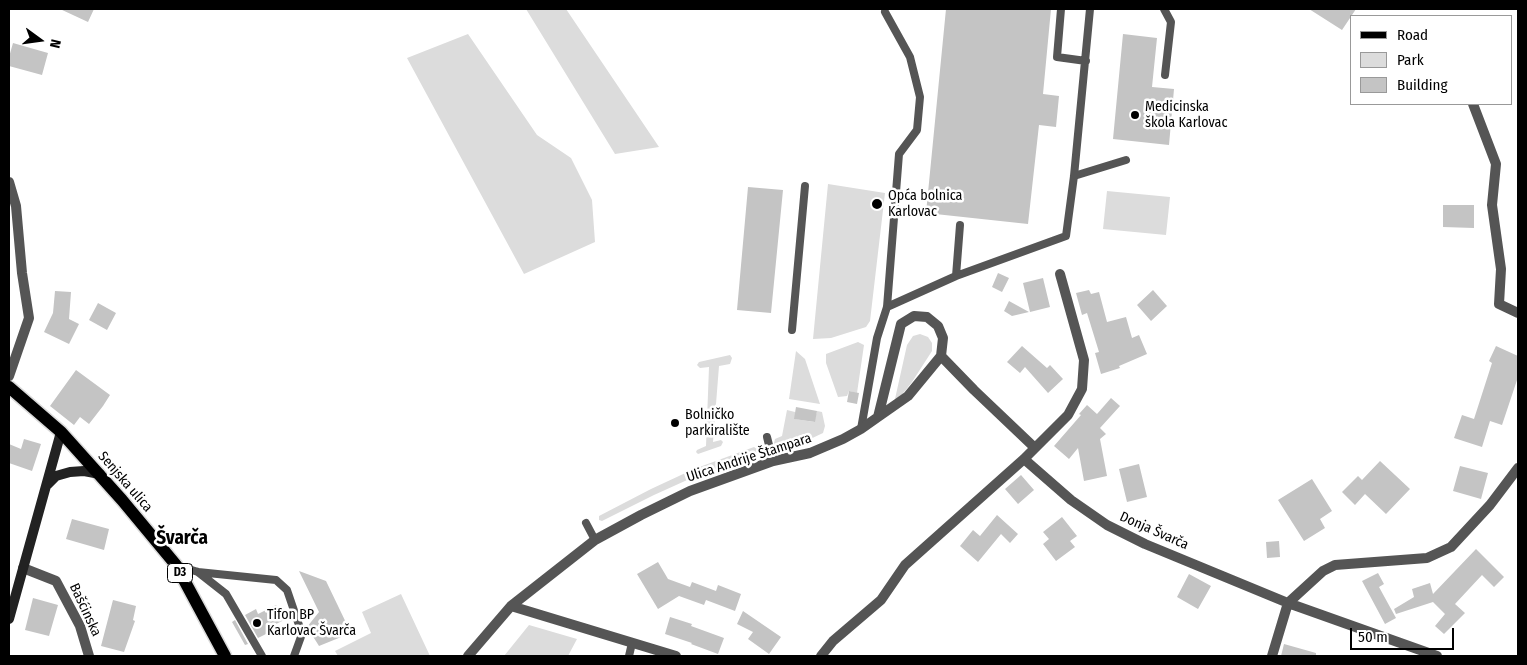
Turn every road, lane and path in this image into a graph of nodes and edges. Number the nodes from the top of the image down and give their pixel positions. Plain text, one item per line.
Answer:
1 (1062, 9) edge
2 (1090, 9) edge
3 (1164, 9) edge
4 (885, 12) dead end
5 (1086, 62) junction
6 (1165, 74) dead end
7 (1472, 105) edge
8 (1126, 160) dead end
9 (1074, 176) junction
10 (9, 182) edge
11 (805, 186) dead end
12 (960, 225) dead end
13 (1060, 274) dead end
14 (956, 276) junction
15 (887, 307) junction
16 (1518, 312) edge
17 (792, 330) dead end
18 (941, 356) junction
19 (9, 376) edge
20 (9, 387) edge
21 (878, 417) junction
22 (861, 429) junction
23 (61, 432) junction
24 (767, 437) dead end
25 (1034, 448) junction
26 (1024, 459) junction
27 (773, 461) junction
28 (1518, 468) edge
29 (100, 474) junction
30 (46, 486) junction
31 (586, 523) dead end
32 (595, 540) junction
33 (176, 565) junction
34 (23, 568) junction
35 (198, 572) junction
36 (12, 596) edge
37 (1288, 603) junction
38 (511, 606) junction
39 (9, 619) edge
40 (632, 643) junction
41 (89, 656) edge
42 (225, 656) edge
43 (262, 656) edge
44 (294, 656) edge
45 (468, 656) edge
46 (629, 656) edge
47 (676, 656) edge
48 (821, 656) edge
49 (1272, 656) edge
50 (1437, 656) edge

1 - 5 lane
2 - 5 lane
3 - 6 lane
4 - 15 lane
5 - 9 lane
7 - 16 street
8 - 9 lane
9 - 14 lane
10 - 19 street
11 - 17 lane
12 - 14 lane
13 - 25 street
14 - 15 lane
15 - 22 lane
18 - 21 street, Ulica Andrije Štampara
18 - 21 street
18 - 25 street
20 - 23 main road, D3
21 - 22 street, Ulica Andrije Štampara
22 - 27 street, Ulica Andrije Štampara
23 - 29 main road, Senjska ulica / D3
23 - 30 street
24 - 27 lane
25 - 26 street
26 - 37 street, Donja Švarča
26 - 48 street
27 - 32 street, Ulica Andrije Štampara
28 - 37 street
29 - 30 street
29 - 33 main road, Senjska ulica / D3
30 - 34 street
31 - 32 lane
32 - 38 street, Ulica Andrije Štampara
33 - 35 lane
33 - 42 main road, Senjska ulica / D3
34 - 36 street
34 - 41 street, Bašćinska
35 - 43 lane
35 - 44 lane
36 - 39 street
37 - 49 street
37 - 50 street, Donja Švarča
38 - 40 street
38 - 45 street, Ulica Andrije Štampara
40 - 46 lane
40 - 47 street

